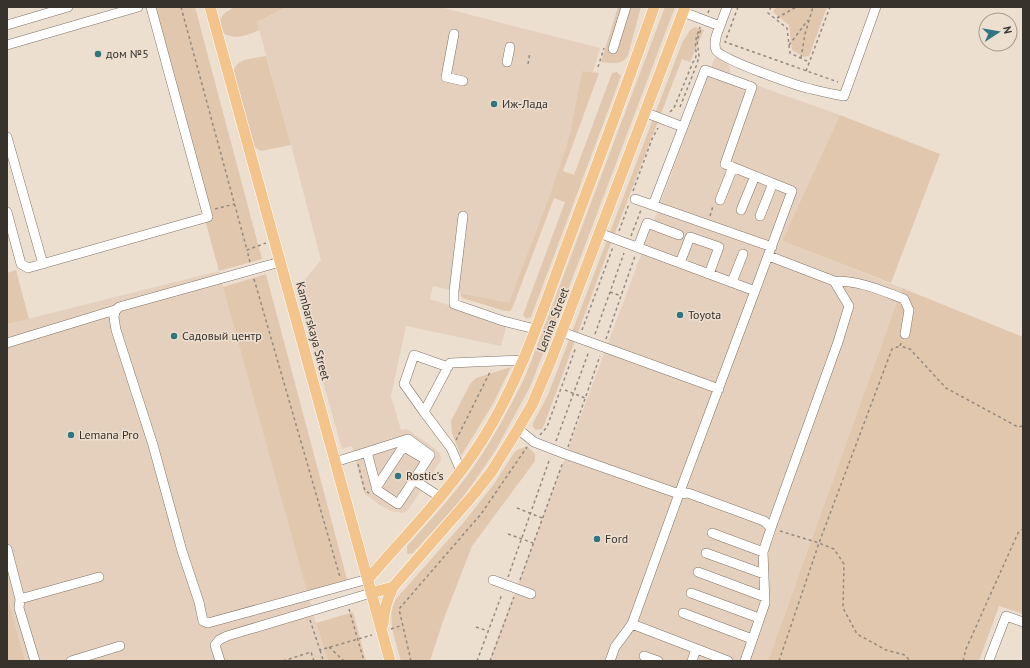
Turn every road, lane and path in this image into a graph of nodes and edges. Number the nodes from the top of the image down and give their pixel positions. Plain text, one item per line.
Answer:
1 (68, 7) edge
2 (138, 7) edge
3 (151, 7) edge
4 (181, 7) edge
5 (210, 7) edge
6 (626, 7) edge
7 (654, 7) edge
8 (708, 7) edge
9 (726, 7) edge
10 (738, 7) edge
11 (771, 7) edge
12 (796, 7) edge
13 (813, 7) edge
14 (830, 7) edge
15 (876, 7) edge
16 (684, 10) edge
17 (810, 18) junction
18 (776, 19) junction
19 (704, 21) junction
20 (7, 24) edge
21 (720, 26) junction
22 (454, 34) dead end
23 (7, 45) edge
24 (789, 45) junction
25 (510, 47) dead end
26 (613, 49) dead end
27 (530, 52) dead end
28 (800, 58) junction
29 (507, 62) dead end
30 (692, 62) junction
31 (809, 62) junction
32 (528, 64) dead end
33 (697, 64) junction
34 (806, 70) junction
35 (463, 81) dead end
36 (848, 86) junction
37 (644, 112) junction
38 (663, 119) junction
39 (674, 123) junction
40 (683, 127) junction
41 (7, 137) edge
42 (733, 167) junction
43 (755, 176) junction
44 (773, 183) junction
45 (720, 200) joint
46 (638, 201) junction
47 (235, 204) junction
48 (741, 210) dead end
49 (7, 212) edge
50 (206, 212) junction
51 (463, 216) dead end
52 (760, 216) dead end
53 (706, 224) junction
54 (599, 233) junction
55 (679, 235) dead end
56 (616, 239) junction
57 (274, 241) junction
58 (628, 244) junction
59 (638, 247) junction
60 (247, 250) junction
61 (770, 252) junction
62 (743, 254) dead end
63 (280, 262) junction
64 (680, 263) junction
65 (43, 264) junction
66 (252, 270) junction
67 (710, 274) junction
68 (834, 281) junction
69 (732, 282) junction
70 (755, 291) junction
71 (610, 292) junction
72 (621, 296) dead end
73 (115, 310) junction
74 (536, 329) junction
75 (562, 332) junction
76 (905, 334) joint
77 (579, 338) junction
78 (7, 342) edge
79 (592, 343) junction
80 (900, 346) junction
81 (524, 360) junction
82 (496, 361) junction
83 (448, 367) junction
84 (719, 389) junction
85 (565, 390) dead end
86 (573, 393) junction
87 (585, 398) dead end
88 (424, 412) junction
89 (1023, 426) edge
90 (518, 430) junction
91 (534, 442) junction
92 (451, 448) junction
93 (553, 449) junction
94 (367, 452) junction
95 (426, 460) junction
96 (335, 462) junction
97 (461, 471) junction
98 (414, 480) junction
99 (376, 488) junction
100 (679, 494) junction
101 (440, 497) junction
102 (517, 508) dead end
103 (531, 514) junction
104 (542, 518) dead end
105 (771, 528) junction
106 (1023, 529) edge
107 (712, 533) dead end
108 (508, 534) dead end
109 (522, 539) junction
110 (533, 543) dead end
111 (819, 543) junction
112 (7, 550) edge
113 (762, 552) junction
114 (706, 553) dead end
115 (698, 572) dead end
116 (764, 574) junction
117 (99, 577) dead end
118 (340, 577) dead end
119 (368, 579) junction
120 (493, 580) dead end
121 (505, 585) junction
122 (393, 587) junction
123 (691, 592) dead end
124 (371, 593) junction
125 (531, 594) dead end
126 (765, 597) junction
127 (20, 599) junction
128 (683, 613) dead end
129 (309, 618) dead end
130 (759, 618) junction
131 (1023, 622) edge
132 (632, 624) junction
133 (402, 625) junction
134 (476, 627) dead end
135 (382, 632) junction
136 (488, 632) junction
137 (752, 639) junction
138 (120, 646) dead end
139 (329, 647) junction
140 (696, 649) junction
141 (320, 650) junction
142 (644, 656) dead end
143 (989, 660) edge
144 (35, 661) edge
145 (71, 661) edge
146 (220, 661) edge
147 (283, 661) edge
148 (314, 661) edge
149 (318, 661) edge
150 (344, 661) edge
151 (390, 661) edge
152 (411, 661) edge
153 (477, 661) edge
154 (610, 661) edge
155 (658, 661) edge
156 (692, 661) edge
157 (728, 661) edge
158 (744, 661) edge
159 (779, 661) edge
160 (910, 661) edge
161 (963, 661) edge

1 - 20 lane
2 - 23 lane
3 - 50 lane
4 - 47 path
5 - 57 main road, Kambarskaya Street
6 - 26 lane
7 - 74 main road, Lenina Street
8 - 19 path
9 - 21 lane
10 - 34 path
11 - 18 path
12 - 18 path
13 - 17 path
14 - 31 path
15 - 36 lane
16 - 19 lane
16 - 37 main road, Lenina Street
17 - 24 path
17 - 28 path
18 - 24 path
19 - 21 lane
19 - 30 path
19 - 33 path
21 - 36 lane
22 - 35 lane
24 - 28 path
25 - 29 lane
27 - 32 path
28 - 31 path
30 - 33 path
30 - 38 path
31 - 34 path
33 - 39 path
34 - 36 path
37 - 38 lane
37 - 54 main road, Lenina Street
38 - 39 lane
38 - 46 path
39 - 40 lane
40 - 42 lane
40 - 46 lane
41 - 65 lane
42 - 43 lane
42 - 45 lane
43 - 44 lane
43 - 48 lane
44 - 52 lane
44 - 61 lane
45 - 53 path
46 - 53 lane
46 - 56 path
46 - 58 path
47 - 50 path
47 - 60 path
49 - 65 lane
50 - 65 lane
51 - 74 lane
53 - 61 lane
54 - 56 lane
54 - 75 main road, Lenina Street
55 - 59 lane
56 - 58 lane
56 - 77 path
57 - 60 path
57 - 63 main road, Kambarskaya Street
58 - 59 lane
58 - 71 path
59 - 64 lane
60 - 66 path
61 - 68 lane
61 - 70 lane
62 - 69 lane
63 - 66 lane
63 - 96 main road, Kambarskaya Street
64 - 67 lane
64 - 67 lane
66 - 73 lane
66 - 118 path
67 - 69 lane
68 - 76 lane
68 - 105 lane
69 - 70 lane
70 - 84 lane
71 - 72 path
71 - 79 path
73 - 78 lane
73 - 119 lane
74 - 81 main road, Lenina Street
75 - 77 lane
75 - 90 main road, Lenina Street
76 - 80 path
77 - 79 lane
77 - 91 path
79 - 84 lane
79 - 86 path
80 - 89 path
80 - 111 path
81 - 82 lane
81 - 97 main road, Lenina Street
82 - 83 lane
82 - 92 path
83 - 88 lane
83 - 88 lane
84 - 100 lane
85 - 86 path
86 - 87 path
86 - 93 path
88 - 92 lane
90 - 91 lane
90 - 122 main road, Lenina Street
91 - 93 lane
91 - 133 path
92 - 97 lane
93 - 100 lane
93 - 103 path
94 - 95 lane
94 - 96 lane
94 - 99 lane
95 - 98 lane
95 - 99 lane
96 - 119 main road, Kambarskaya Street
97 - 101 main road, Lenina Street
98 - 99 lane
98 - 101 lane
100 - 105 lane
100 - 132 lane
101 - 119 main road, Lenina Street
102 - 103 path
103 - 104 path
103 - 109 path
105 - 111 path
105 - 113 lane
106 - 161 path
107 - 113 lane
108 - 109 path
109 - 110 path
109 - 121 path
111 - 159 path
111 - 160 path
112 - 127 lane
113 - 116 lane
114 - 116 lane
115 - 126 lane
116 - 126 lane
117 - 127 lane
119 - 124 main road, Kambarskaya Street
120 - 121 lane
121 - 125 lane
121 - 136 path
122 - 124 main road
122 - 135 main road, Lenina Street
123 - 130 lane
124 - 135 main road, Kambarskaya Street
124 - 146 lane
126 - 130 lane
127 - 144 lane
128 - 137 lane
129 - 141 path
130 - 137 lane
131 - 143 lane
132 - 140 lane
132 - 154 lane
133 - 135 path
133 - 152 path
134 - 136 path
135 - 139 path
135 - 151 main road, Kambarskaya Street
136 - 153 path
137 - 158 lane
138 - 145 lane
139 - 141 path
139 - 150 path
140 - 156 lane
140 - 157 lane
141 - 149 path
142 - 155 lane
147 - 148 path

